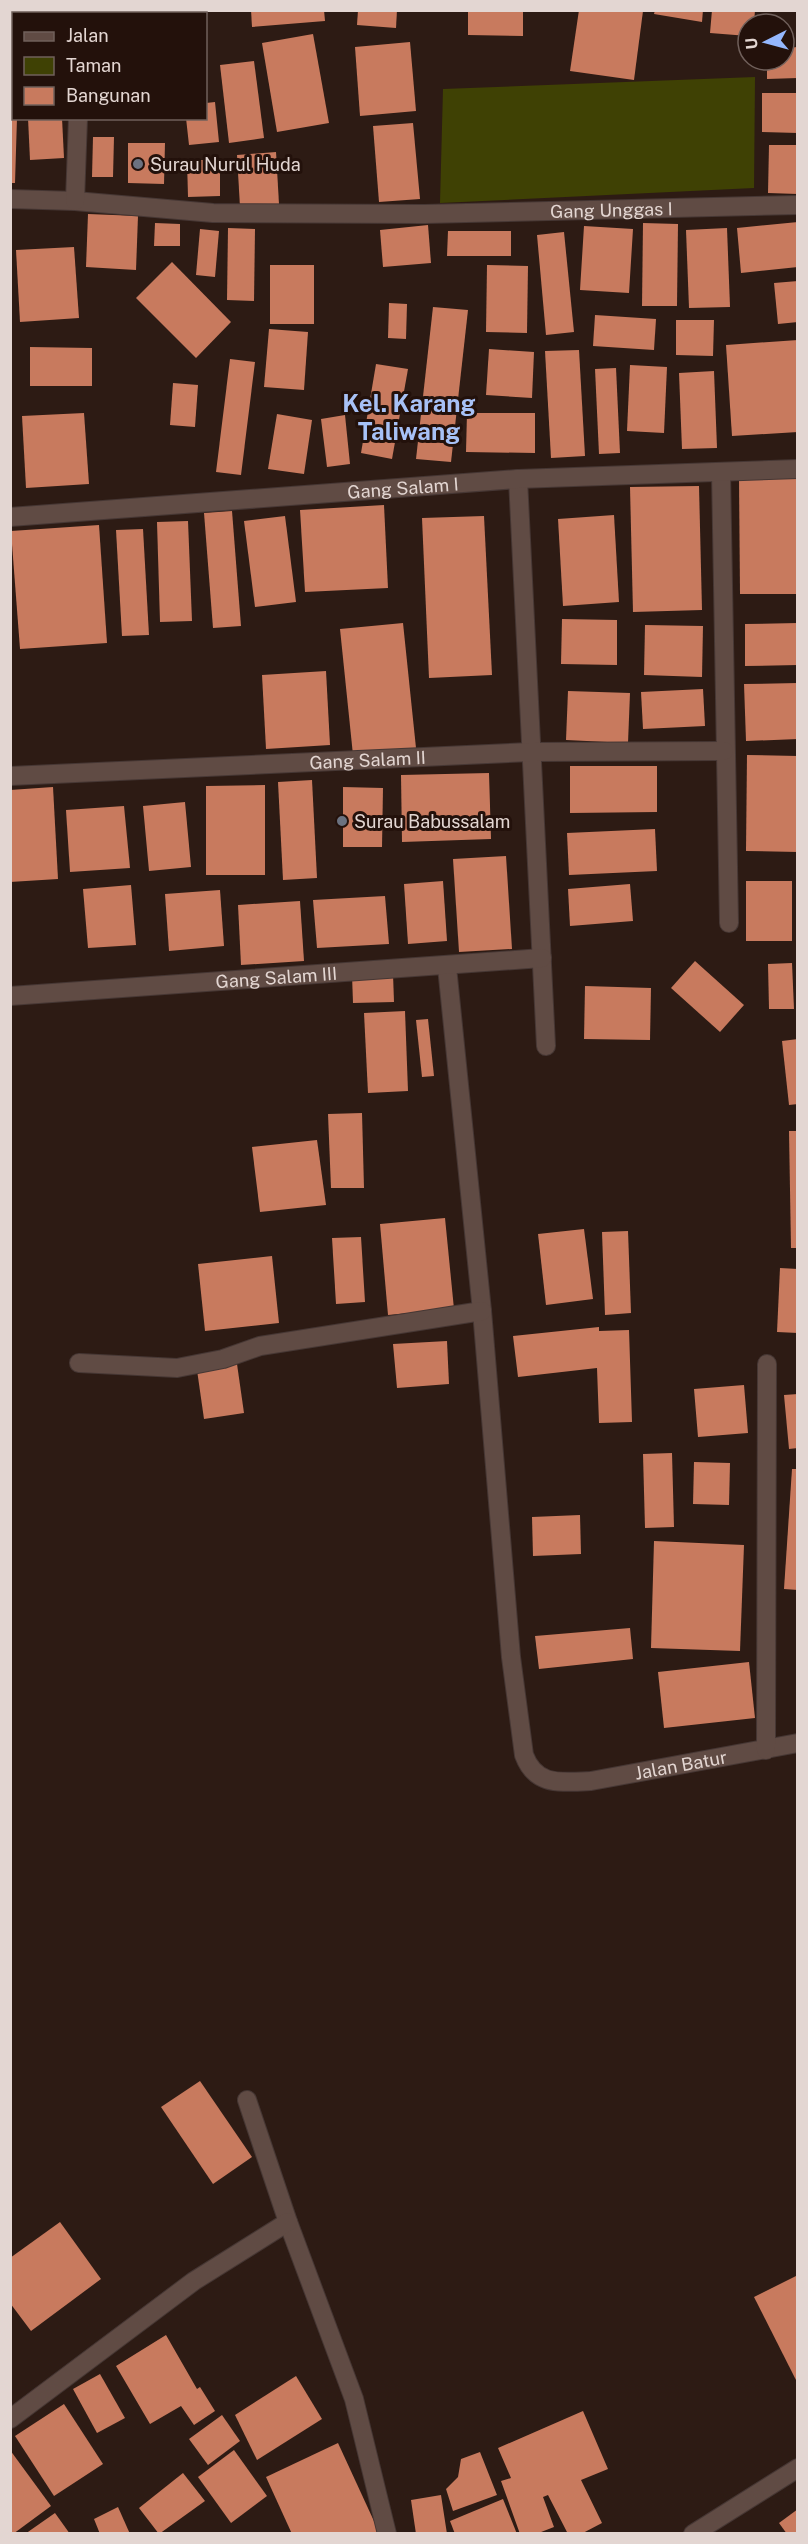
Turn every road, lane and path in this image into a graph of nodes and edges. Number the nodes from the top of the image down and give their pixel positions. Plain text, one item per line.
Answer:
1 (78, 120) edge
2 (10, 199) edge
3 (75, 201) junction
4 (798, 205) edge
5 (798, 469) edge
6 (721, 472) junction
7 (518, 479) junction
8 (10, 517) edge
9 (724, 750) junction
10 (530, 752) junction
11 (10, 776) edge
12 (729, 923) dead end
13 (542, 958) junction
14 (447, 967) junction
15 (10, 996) edge
16 (546, 1046) dead end
17 (482, 1311) junction
18 (79, 1363) dead end
19 (767, 1364) dead end
20 (798, 1743) edge
21 (766, 1750) junction
22 (247, 2100) dead end
23 (288, 2222) junction
24 (10, 2419) edge
25 (798, 2468) edge
26 (387, 2534) edge
27 (693, 2534) edge

1 - 3 street
2 - 3 street, Gang Unggas I
3 - 4 street, Gang Unggas I
5 - 6 street, Gang Salam I
6 - 7 street, Gang Salam I
6 - 9 street
7 - 8 street, Gang Salam I
7 - 10 street
9 - 10 street, Gang Salam II
9 - 12 street
10 - 11 street, Gang Salam II
10 - 13 street
13 - 14 street, Gang Salam III
13 - 16 street
14 - 15 street, Gang Salam III
14 - 17 street
17 - 18 street
17 - 21 street, Jalan Batur
19 - 21 street
20 - 21 street, Jalan Batur
22 - 23 street
23 - 24 street
23 - 26 street
25 - 27 street

